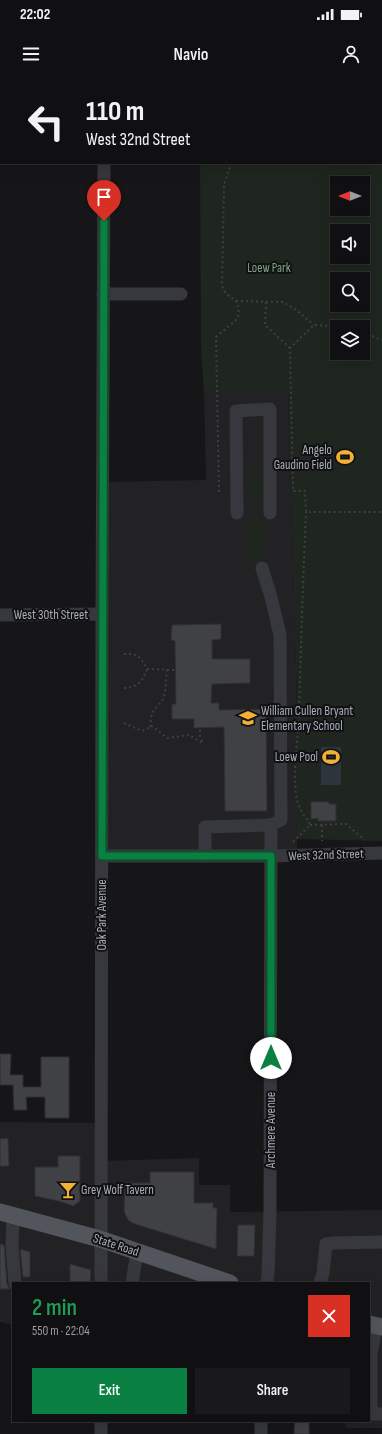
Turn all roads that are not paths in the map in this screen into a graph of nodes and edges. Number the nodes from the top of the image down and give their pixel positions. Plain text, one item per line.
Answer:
1 (104, 164) edge
2 (103, 294) junction
3 (181, 294) dead end
4 (238, 513) dead end
5 (270, 513) dead end
6 (262, 568) dead end
7 (102, 614) junction
8 (0, 615) edge
9 (271, 825) junction
10 (382, 853) edge
11 (102, 856) junction
12 (205, 856) junction
13 (271, 856) junction
14 (7, 1214) edge
15 (100, 1239) junction
16 (382, 1242) edge
17 (137, 1252) junction
18 (15, 1282) edge
19 (100, 1282) edge
20 (132, 1282) edge
21 (226, 1282) edge
22 (266, 1282) edge
23 (320, 1282) edge
24 (376, 1326) edge
25 (377, 1351) edge
26 (382, 1414) edge
27 (101, 1422) edge
28 (261, 1422) edge
29 (101, 1434) edge
30 (261, 1434) edge

1 - 2 street, Oak Park Avenue
2 - 3 street
2 - 7 street, Oak Park Avenue
4 - 5 street
6 - 9 street
7 - 8 street, West 30th Street
7 - 11 street, Oak Park Avenue
9 - 12 street
9 - 13 street, Archmere Avenue
10 - 13 street, West 32nd Street
11 - 12 street, West 32nd Street
11 - 15 street, Oak Park Avenue
12 - 13 street, West 32nd Street
13 - 22 street, Archmere Avenue
14 - 15 main road, State Road
14 - 18 street
15 - 17 main road, State Road
15 - 19 street, Oak Park Avenue
16 - 23 street
17 - 20 street
17 - 21 main road, State Road
24 - 25 street
25 - 26 street
27 - 29 street
28 - 30 street

